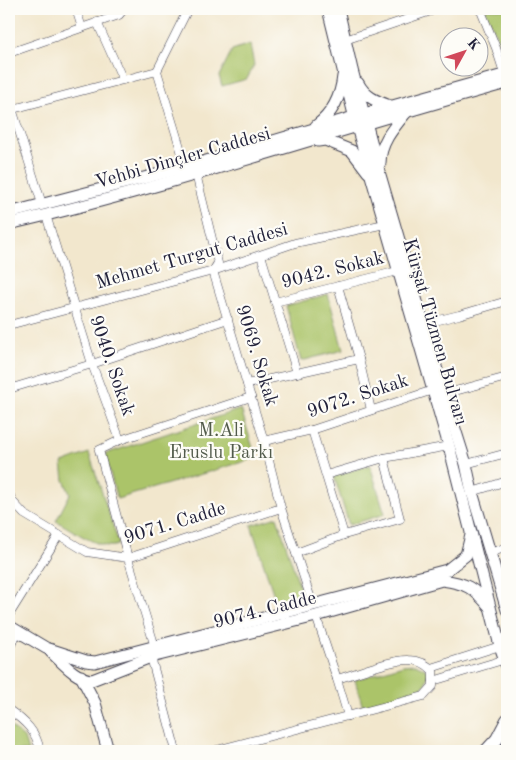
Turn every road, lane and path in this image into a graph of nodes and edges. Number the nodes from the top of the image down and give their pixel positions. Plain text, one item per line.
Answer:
1 (76, 9) edge
2 (124, 9) edge
3 (188, 9) edge
4 (328, 9) edge
5 (338, 9) edge
6 (438, 9) edge
7 (478, 9) edge
8 (97, 22) junction
9 (82, 28) junction
10 (345, 40) junction
11 (9, 52) edge
12 (348, 70) junction
13 (158, 72) junction
14 (507, 79) edge
15 (123, 80) junction
16 (9, 99) edge
17 (390, 106) junction
18 (10, 110) edge
19 (408, 110) junction
20 (361, 120) junction
21 (310, 130) junction
22 (304, 142) junction
23 (191, 171) junction
24 (376, 176) junction
25 (44, 210) junction
26 (9, 213) edge
27 (9, 224) edge
28 (385, 224) junction
29 (261, 255) junction
30 (213, 271) junction
31 (398, 272) junction
32 (338, 286) junction
33 (507, 300) edge
34 (275, 302) junction
35 (75, 307) junction
36 (228, 319) junction
37 (424, 324) junction
38 (9, 325) edge
39 (359, 359) junction
40 (92, 364) junction
41 (296, 373) junction
42 (507, 377) edge
43 (247, 384) junction
44 (9, 389) edge
45 (438, 392) junction
46 (251, 397) junction
47 (371, 410) junction
48 (312, 430) junction
49 (120, 440) junction
50 (264, 441) junction
51 (449, 446) junction
52 (507, 453) edge
53 (384, 458) junction
54 (466, 464) junction
55 (326, 475) junction
56 (507, 481) edge
57 (472, 492) junction
58 (9, 494) edge
59 (11, 506) edge
60 (280, 508) junction
61 (471, 532) junction
62 (59, 535) junction
63 (344, 535) junction
64 (507, 547) edge
65 (296, 553) junction
66 (490, 553) junction
67 (128, 558) junction
68 (313, 605) junction
69 (507, 610) edge
70 (492, 611) junction
71 (9, 614) edge
72 (316, 616) junction
73 (14, 629) edge
74 (500, 646) junction
75 (9, 648) edge
76 (46, 648) junction
77 (153, 652) junction
78 (91, 662) junction
79 (507, 663) edge
80 (431, 668) junction
81 (81, 676) junction
82 (99, 678) junction
83 (338, 679) junction
84 (433, 681) junction
85 (95, 703) junction
86 (9, 710) edge
87 (348, 716) junction
88 (507, 720) edge
89 (507, 750) edge
90 (40, 751) edge
91 (108, 751) edge
92 (176, 751) edge
93 (213, 751) edge
94 (486, 751) edge
95 (501, 751) edge

1 - 9 street
2 - 8 street
3 - 13 street
4 - 12 street, Kürşat Tüzmen Bulvarı
5 - 10 street, Kürşat Tüzmen Bulvarı
6 - 10 street
7 - 14 street
8 - 9 street
8 - 15 street
9 - 11 street
10 - 12 street, Kürşat Tüzmen Bulvarı
12 - 17 street
12 - 20 street, Kürşat Tüzmen Bulvarı
12 - 21 street
13 - 15 street
13 - 23 street, 9069. Sokak
14 - 17 street
14 - 19 street
15 - 18 street
16 - 18 street, 9040. Sokak
17 - 20 street
18 - 25 street, 9040. Sokak
19 - 20 street
19 - 24 street
20 - 21 street
20 - 22 street, Vehbi Dinçler Caddesi
20 - 24 street, Kürşat Tüzmen Bulvarı
21 - 23 street
22 - 23 street, Vehbi Dinçler Caddesi
22 - 24 street
23 - 25 street, Vehbi Dinçler Caddesi
23 - 30 street, 9069. Sokak
24 - 28 street, Kürşat Tüzmen Bulvarı
24 - 37 street, Kürşat Tüzmen Bulvarı
25 - 26 street
25 - 27 street, Vehbi Dinçler Caddesi
25 - 35 street, 9040. Sokak
28 - 29 street, Mehmet Turgut Caddesi
28 - 31 street, Kürşat Tüzmen Bulvarı
29 - 30 street, Mehmet Turgut Caddesi
29 - 34 street
30 - 35 street, Mehmet Turgut Caddesi
30 - 36 street, 9069. Sokak
31 - 32 street, 9042. Sokak
31 - 45 street, Kürşat Tüzmen Bulvarı
32 - 34 street, 9042. Sokak
32 - 39 street
33 - 37 street
34 - 41 street
35 - 38 street, Mehmet Turgut Caddesi
35 - 40 street, 9040. Sokak
36 - 40 street
36 - 43 street, 9069. Sokak
37 - 45 street, Kürşat Tüzmen Bulvarı
39 - 41 street
39 - 47 street
40 - 44 street
40 - 49 street, 9040. Sokak
41 - 43 street
42 - 45 street, 9072. Sokak
43 - 46 street, 9069. Sokak
45 - 47 street, 9072. Sokak
45 - 51 street, Kürşat Tüzmen Bulvarı
45 - 54 street, Kürşat Tüzmen Bulvarı
46 - 49 street
46 - 50 street, 9069. Sokak
47 - 48 street, 9072. Sokak
48 - 50 street, 9072. Sokak
48 - 55 street
49 - 67 street
50 - 60 street, 9069. Sokak
51 - 53 street
51 - 61 street, Kürşat Tüzmen Bulvarı
52 - 54 street
53 - 55 street
53 - 63 street
54 - 57 street, Kürşat Tüzmen Bulvarı
55 - 63 street
56 - 57 street
57 - 66 street, Kürşat Tüzmen Bulvarı
58 - 59 street, 9071. Cadde
59 - 62 street, 9071. Cadde
60 - 65 street, 9069. Sokak
60 - 67 street, 9071. Cadde
61 - 68 street, 9074. Cadde
61 - 70 street, Kürşat Tüzmen Bulvarı
62 - 67 street, 9071. Cadde
62 - 71 street
63 - 65 street
64 - 66 street
65 - 68 street, 9069. Sokak
66 - 69 street, Kürşat Tüzmen Bulvarı
67 - 77 street
68 - 77 street, 9074. Cadde
70 - 72 street, 9074. Cadde
70 - 74 street, Kürşat Tüzmen Bulvarı
72 - 77 street, 9074. Cadde
72 - 83 street
73 - 75 street
73 - 76 street
74 - 79 street, Kürşat Tüzmen Bulvarı
74 - 80 street
76 - 78 street
76 - 81 street
77 - 78 street, 9074. Cadde
77 - 82 street, 9074. Cadde
77 - 92 street
78 - 81 street
78 - 82 street
79 - 84 street
80 - 83 street
80 - 84 street
81 - 82 street
81 - 85 street
82 - 85 street
83 - 87 street
84 - 87 street
85 - 91 street
86 - 90 street
87 - 93 street
88 - 94 main road
89 - 95 main road

